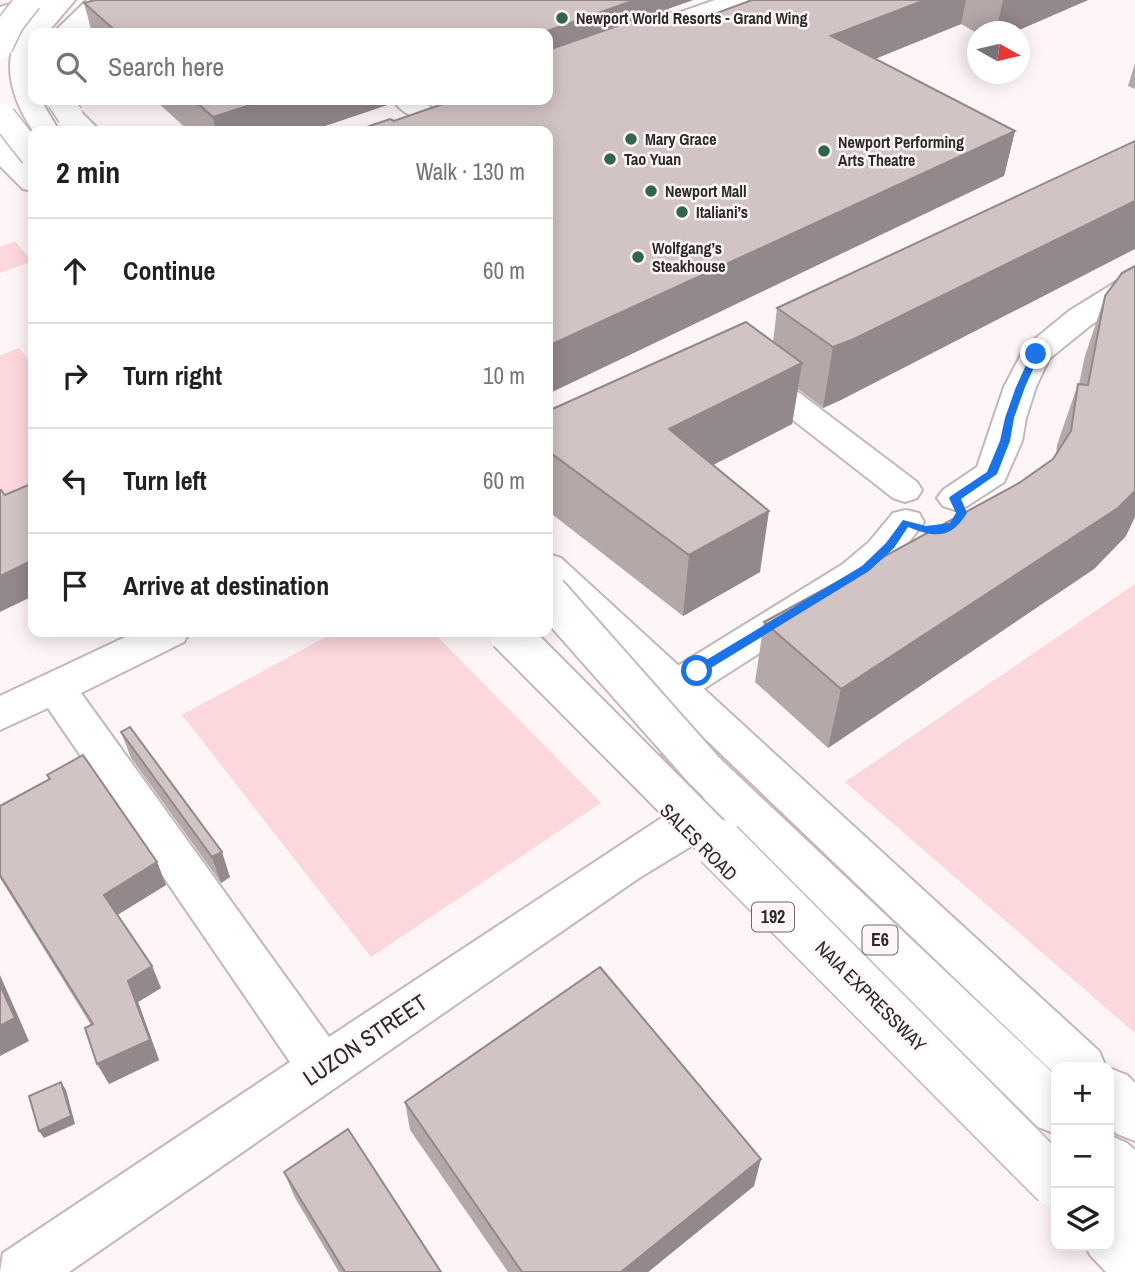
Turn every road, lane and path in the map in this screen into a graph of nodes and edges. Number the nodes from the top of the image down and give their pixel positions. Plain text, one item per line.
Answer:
1 (29, 0) edge
2 (50, 0) edge
3 (64, 0) edge
4 (101, 0) edge
5 (121, 0) edge
6 (737, 0) edge
7 (764, 5) edge
8 (0, 14) edge
9 (32, 28) edge
10 (40, 28) edge
11 (70, 28) edge
12 (88, 28) edge
13 (28, 36) edge
14 (0, 46) edge
15 (553, 65) edge
16 (553, 82) edge
17 (28, 103) edge
18 (28, 105) edge
19 (36, 105) edge
20 (59, 105) edge
21 (66, 105) edge
22 (427, 114) edge
23 (1, 123) edge
24 (391, 124) edge
25 (42, 126) edge
26 (50, 126) edge
27 (84, 126) edge
28 (84, 126) edge
29 (28, 148) edge
30 (28, 149) edge
31 (28, 178) edge
32 (1135, 283) edge
33 (745, 352) edge
34 (929, 514) junction
35 (553, 572) edge
36 (553, 601) edge
37 (553, 616) edge
38 (553, 627) edge
39 (160, 637) edge
40 (494, 637) edge
41 (513, 637) edge
42 (532, 637) edge
43 (677, 686) junction
44 (55, 687) junction
45 (0, 714) edge
46 (699, 802) junction
47 (1077, 1062) edge
48 (323, 1069) junction
49 (1051, 1091) edge
50 (1114, 1097) edge
51 (1051, 1106) edge
52 (1135, 1117) edge
53 (1051, 1148) edge
54 (1114, 1151) edge
55 (1114, 1166) edge
56 (1135, 1171) edge
57 (1051, 1178) edge
58 (1135, 1186) edge
59 (1051, 1198) edge
60 (1114, 1210) edge
61 (1135, 1231) edge
62 (1114, 1241) edge
63 (1103, 1251) edge
64 (1135, 1263) edge
65 (22, 1272) edge
66 (1124, 1272) edge

1 - 14 main road, bridge
2 - 8 main road
2 - 9 main road
3 - 10 main road
4 - 11 main road
5 - 12 main road
6 - 15 main road
7 - 16 main road
13 - 17 main road
18 - 25 main road
19 - 26 main road
20 - 27 main road
21 - 28 main road
22 - 24 main road
23 - 29 main road, bridge
23 - 30 main road
23 - 31 main road
32 - 34 main road
33 - 34 main road
34 - 43 main road
35 - 43 main road
36 - 46 main road, bridge
37 - 49 main road
38 - 46 main road, E6, bridge
39 - 44 main road
40 - 46 main road, SALES ROAD / 192
41 - 57 main road, NAIA EXPRESSWAY / E6, bridge
42 - 46 main road, SALES ROAD / 192
43 - 47 main road
44 - 45 main road
44 - 48 main road
46 - 48 main road, LUZON STREET
46 - 51 main road, E6
46 - 53 main road, SALES ROAD / 192
46 - 59 main road, SALES ROAD / 192
48 - 65 main road, LUZON STREET
50 - 52 main road
54 - 56 main road
55 - 58 main road
60 - 61 main road
62 - 64 main road
63 - 66 main road

